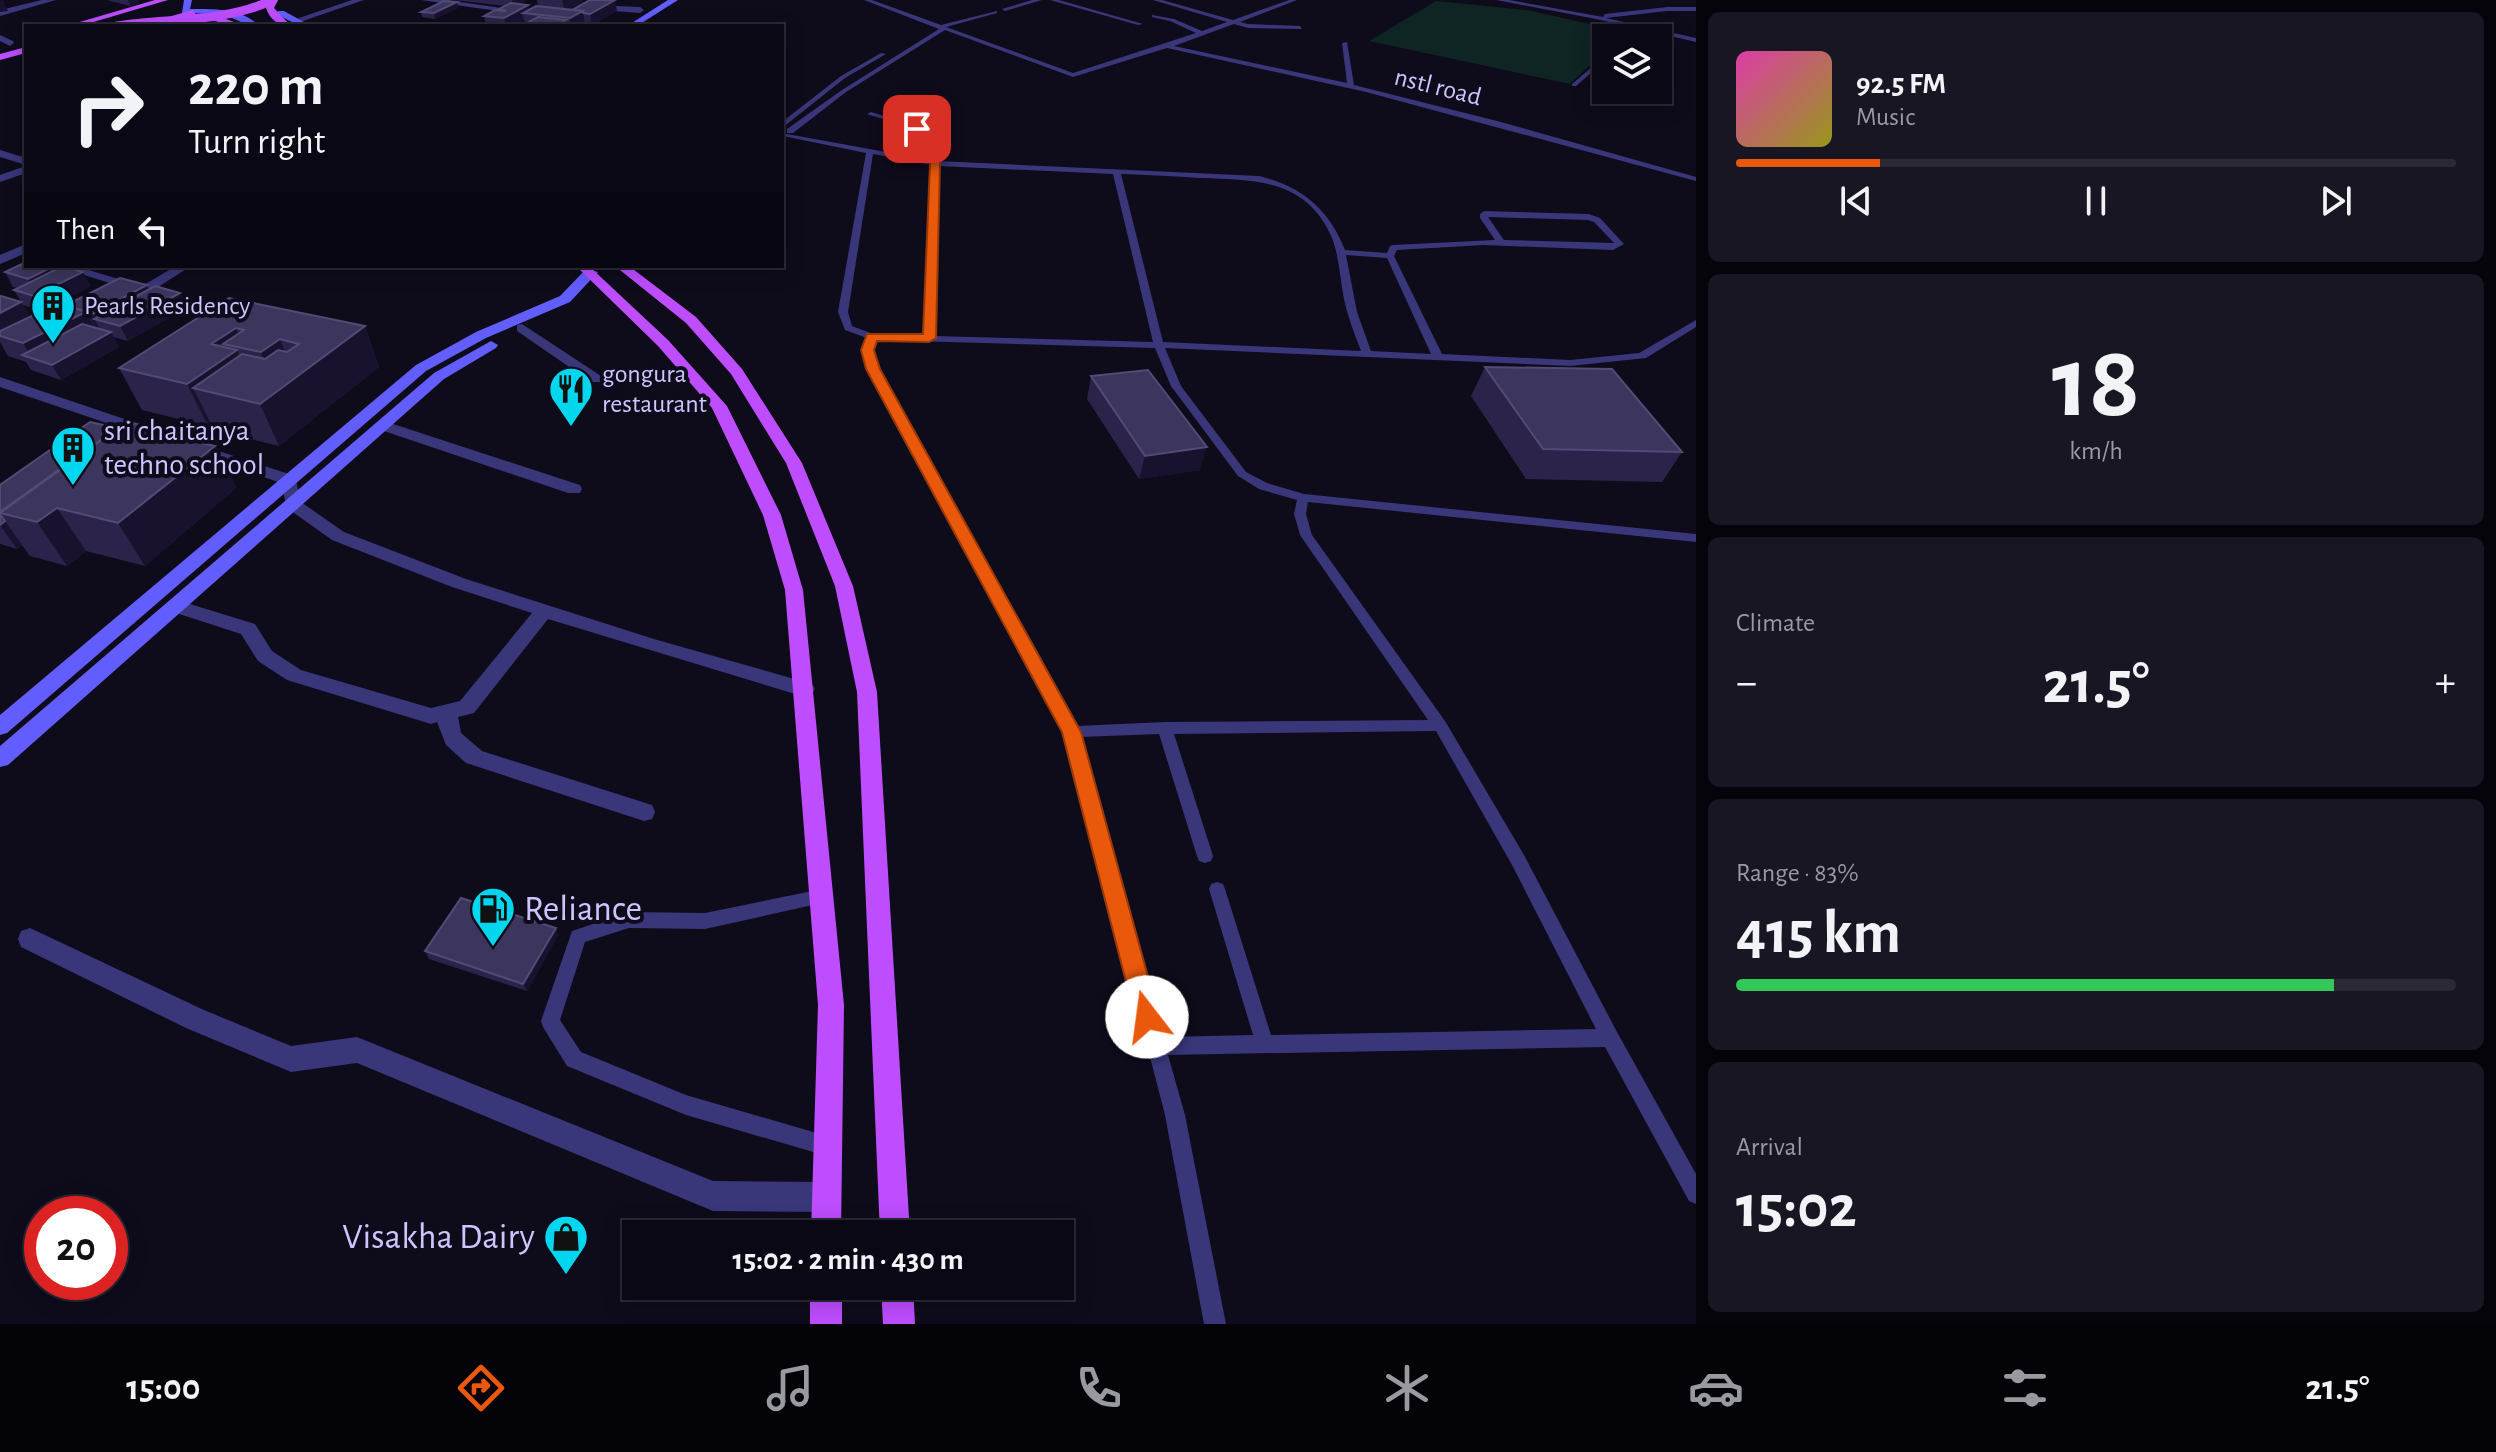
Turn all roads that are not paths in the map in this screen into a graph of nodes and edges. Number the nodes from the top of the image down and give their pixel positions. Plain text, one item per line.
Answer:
1 (52, 0) edge
2 (188, 0) edge
3 (263, 0) edge
4 (274, 0) edge
5 (360, 0) edge
6 (425, 0) edge
7 (660, 0) edge
8 (674, 0) edge
9 (867, 0) edge
10 (1039, 0) edge
11 (1053, 0) edge
12 (1156, 0) edge
13 (1294, 0) edge
14 (1499, 0) edge
15 (1554, 0) edge
16 (163, 2) edge
17 (251, 7) junction
18 (1616, 7) dead end
19 (1005, 9) dead end
20 (1696, 9) edge
21 (640, 10) junction
22 (581, 11) edge
23 (995, 12) dead end
24 (1628, 12) junction
25 (0, 13) edge
26 (193, 13) junction
27 (281, 13) dead end
28 (530, 13) edge
29 (1573, 13) junction
30 (220, 15) junction
31 (1154, 16) dead end
32 (1596, 17) junction
33 (183, 19) junction
34 (297, 20) junction
35 (1228, 22) junction
36 (78, 24) edge
37 (105, 24) edge
38 (127, 24) edge
39 (146, 24) edge
40 (233, 24) edge
41 (253, 24) edge
42 (263, 24) edge
43 (284, 24) edge
44 (304, 24) edge
45 (620, 24) edge
46 (634, 24) edge
47 (1140, 24) dead end
48 (1625, 24) edge
49 (938, 27) junction
50 (1300, 28) dead end
51 (1201, 33) junction
52 (1672, 35) edge
53 (24, 38) edge
54 (1696, 40) edge
55 (3, 42) edge
56 (902, 43) dead end
57 (1345, 43) dead end
58 (1167, 46) junction
59 (890, 50) dead end
60 (24, 53) edge
61 (0, 57) edge
62 (1592, 69) edge
63 (1574, 85) dead end
64 (1351, 86) junction
65 (941, 105) dead end
66 (871, 114) dead end
67 (922, 129) junction
68 (785, 133) edge
69 (867, 150) junction
70 (0, 153) edge
71 (24, 161) edge
72 (935, 163) junction
73 (24, 170) edge
74 (1117, 172) junction
75 (0, 179) edge
76 (1696, 179) edge
77 (1502, 243) junction
78 (0, 249) edge
79 (22, 252) edge
80 (1341, 252) junction
81 (1390, 256) junction
82 (0, 260) edge
83 (68, 268) edge
84 (182, 268) edge
85 (624, 268) edge
86 (587, 269) edge
87 (144, 290) junction
88 (544, 310) junction
89 (234, 317) edge
90 (1696, 323) edge
91 (522, 328) junction
92 (872, 337) junction
93 (929, 338) junction
94 (1159, 345) junction
95 (1367, 353) junction
96 (1438, 357) junction
97 (596, 379) dead end
98 (0, 382) edge
99 (381, 425) junction
100 (158, 436) edge
101 (187, 445) edge
102 (289, 480) junction
103 (574, 489) dead end
104 (1303, 498) junction
105 (293, 504) junction
106 (1696, 538) edge
107 (177, 606) junction
108 (544, 611) junction
109 (805, 689) junction
110 (447, 713) junction
111 (1440, 725) junction
112 (0, 727) edge
113 (1165, 728) junction
114 (1072, 732) junction
115 (0, 759) edge
116 (644, 812) dead end
117 (1205, 856) dead end
118 (1217, 889) dead end
119 (822, 896) junction
120 (30, 939) dead end
121 (1610, 1038) junction
122 (1264, 1042) junction
123 (1154, 1046) junction
124 (827, 1146) junction
125 (1696, 1194) edge
126 (825, 1197) junction
127 (826, 1220) edge
128 (894, 1220) edge
129 (826, 1300) edge
130 (898, 1300) edge
131 (826, 1324) edge
132 (899, 1324) edge
133 (1215, 1324) edge

1 - 25 street
2 - 26 street
3 - 17 street
4 - 30 main road, bridge
4 - 43 main road
5 - 34 street
6 - 28 street
7 - 21 street
8 - 46 street
9 - 49 lane, nstl road
10 - 19 lane
11 - 47 lane
12 - 35 lane
13 - 35 lane, nstl road
14 - 29 lane
15 - 29 lane
16 - 33 main road
16 - 36 main road
16 - 37 main road
17 - 30 street
17 - 42 street
18 - 24 lane
20 - 24 lane
21 - 22 street
21 - 45 street
23 - 49 lane
24 - 32 lane
26 - 30 street
26 - 39 main road
27 - 34 street
29 - 32 lane
30 - 33 main road, bridge
30 - 40 main road
30 - 41 street
31 - 51 lane
32 - 48 lane
33 - 38 main road, bridge
34 - 44 street
35 - 50 lane
35 - 51 lane, nstl road
49 - 56 lane
49 - 58 lane, nstl road
49 - 68 lane
51 - 58 lane, nstl road
52 - 54 lane
53 - 55 main road
57 - 64 lane
58 - 64 lane, nstl road
59 - 68 lane
60 - 61 main road
62 - 63 lane
64 - 76 lane, nstl road
65 - 67 lane
66 - 67 lane
67 - 72 lane
68 - 69 lane
69 - 72 lane
69 - 92 lane
70 - 71 street
72 - 74 lane
72 - 93 lane
73 - 75 street
74 - 80 lane
74 - 94 lane
77 - 77 lane
77 - 81 lane
78 - 79 street
79 - 82 street
80 - 81 lane
80 - 95 lane
81 - 96 lane
83 - 87 street
84 - 87 street
85 - 128 main road
86 - 88 street
86 - 109 main road
87 - 89 street
88 - 91 street
88 - 102 street
90 - 96 lane
91 - 97 street
91 - 99 street
92 - 93 lane
92 - 114 lane
93 - 94 lane
94 - 95 lane
94 - 104 lane
95 - 96 lane
98 - 100 street
99 - 103 street
99 - 105 street
101 - 102 street
102 - 105 street
102 - 112 street
104 - 106 lane
104 - 111 lane
105 - 107 street
105 - 108 street
107 - 110 street
107 - 115 street
108 - 109 street
108 - 110 street
109 - 119 main road
110 - 116 street
111 - 113 lane
111 - 121 lane
113 - 114 lane
113 - 117 lane
114 - 123 lane
118 - 122 lane
119 - 124 main road
119 - 124 lane
120 - 126 street
121 - 122 lane
121 - 125 lane
122 - 123 lane
123 - 133 lane
124 - 126 main road
126 - 127 main road
129 - 131 main road
130 - 132 main road

